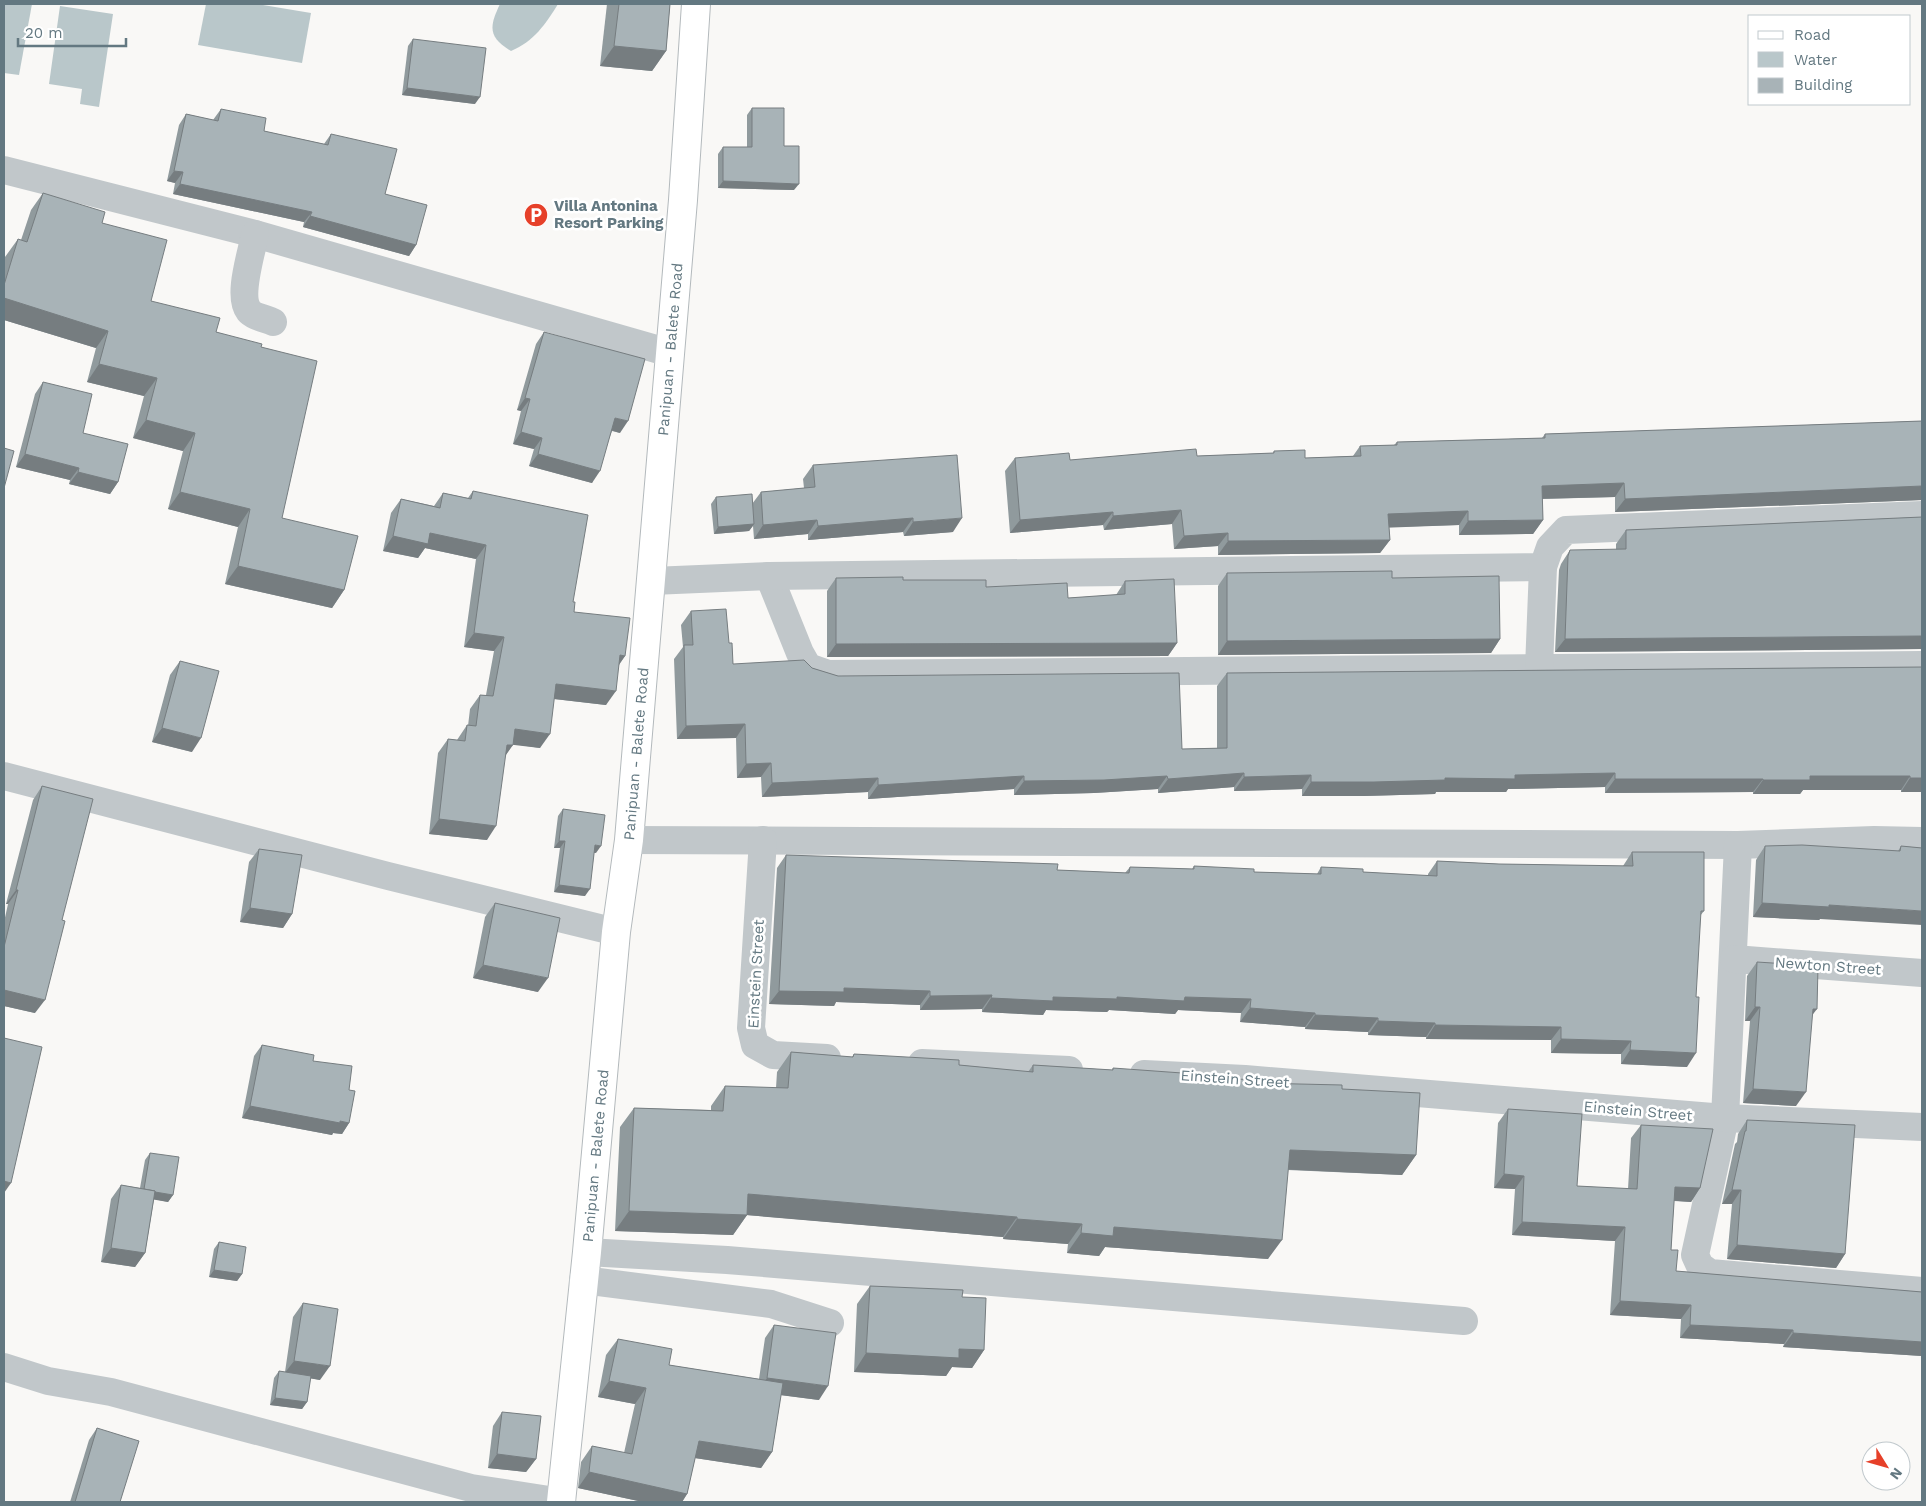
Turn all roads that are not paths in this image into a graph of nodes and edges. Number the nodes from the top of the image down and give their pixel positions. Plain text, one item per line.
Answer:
1 (696, 4) edge
2 (4, 170) edge
3 (255, 234) junction
4 (273, 322) dead end
5 (670, 353) junction
6 (1922, 515) edge
7 (1543, 568) junction
8 (769, 576) junction
9 (652, 581) junction
10 (1922, 665) edge
11 (1540, 668) junction
12 (4, 776) edge
13 (629, 840) junction
14 (764, 840) junction
15 (1922, 841) edge
16 (1738, 845) junction
17 (616, 932) junction
18 (1734, 959) junction
19 (1922, 973) edge
20 (852, 1059) edge
21 (901, 1062) edge
22 (1725, 1118) junction
23 (1922, 1127) edge
24 (587, 1252) junction
25 (583, 1280) junction
26 (1922, 1291) edge
27 (1464, 1321) dead end
28 (830, 1323) dead end
29 (4, 1367) edge
30 (561, 1502) edge

1 - 5 main road, Panipuan - Balete Road
2 - 3 street
3 - 4 street
3 - 5 street
5 - 9 main road, Panipuan - Balete Road
6 - 7 street
7 - 8 street
7 - 11 street
8 - 9 street
8 - 11 street
9 - 13 main road, Panipuan - Balete Road
10 - 11 street
12 - 17 street
13 - 14 street
13 - 17 main road, Panipuan - Balete Road
14 - 16 street
14 - 20 street, Einstein Street
15 - 16 street
16 - 18 street
17 - 24 main road, Panipuan - Balete Road
18 - 19 street, Newton Street
18 - 22 street
21 - 22 street, Einstein Street
22 - 23 street, Einstein Street
22 - 26 street
24 - 25 main road, Panipuan - Balete Road
24 - 27 street
25 - 28 street
25 - 30 main road, Panipuan - Balete Road
29 - 30 street

